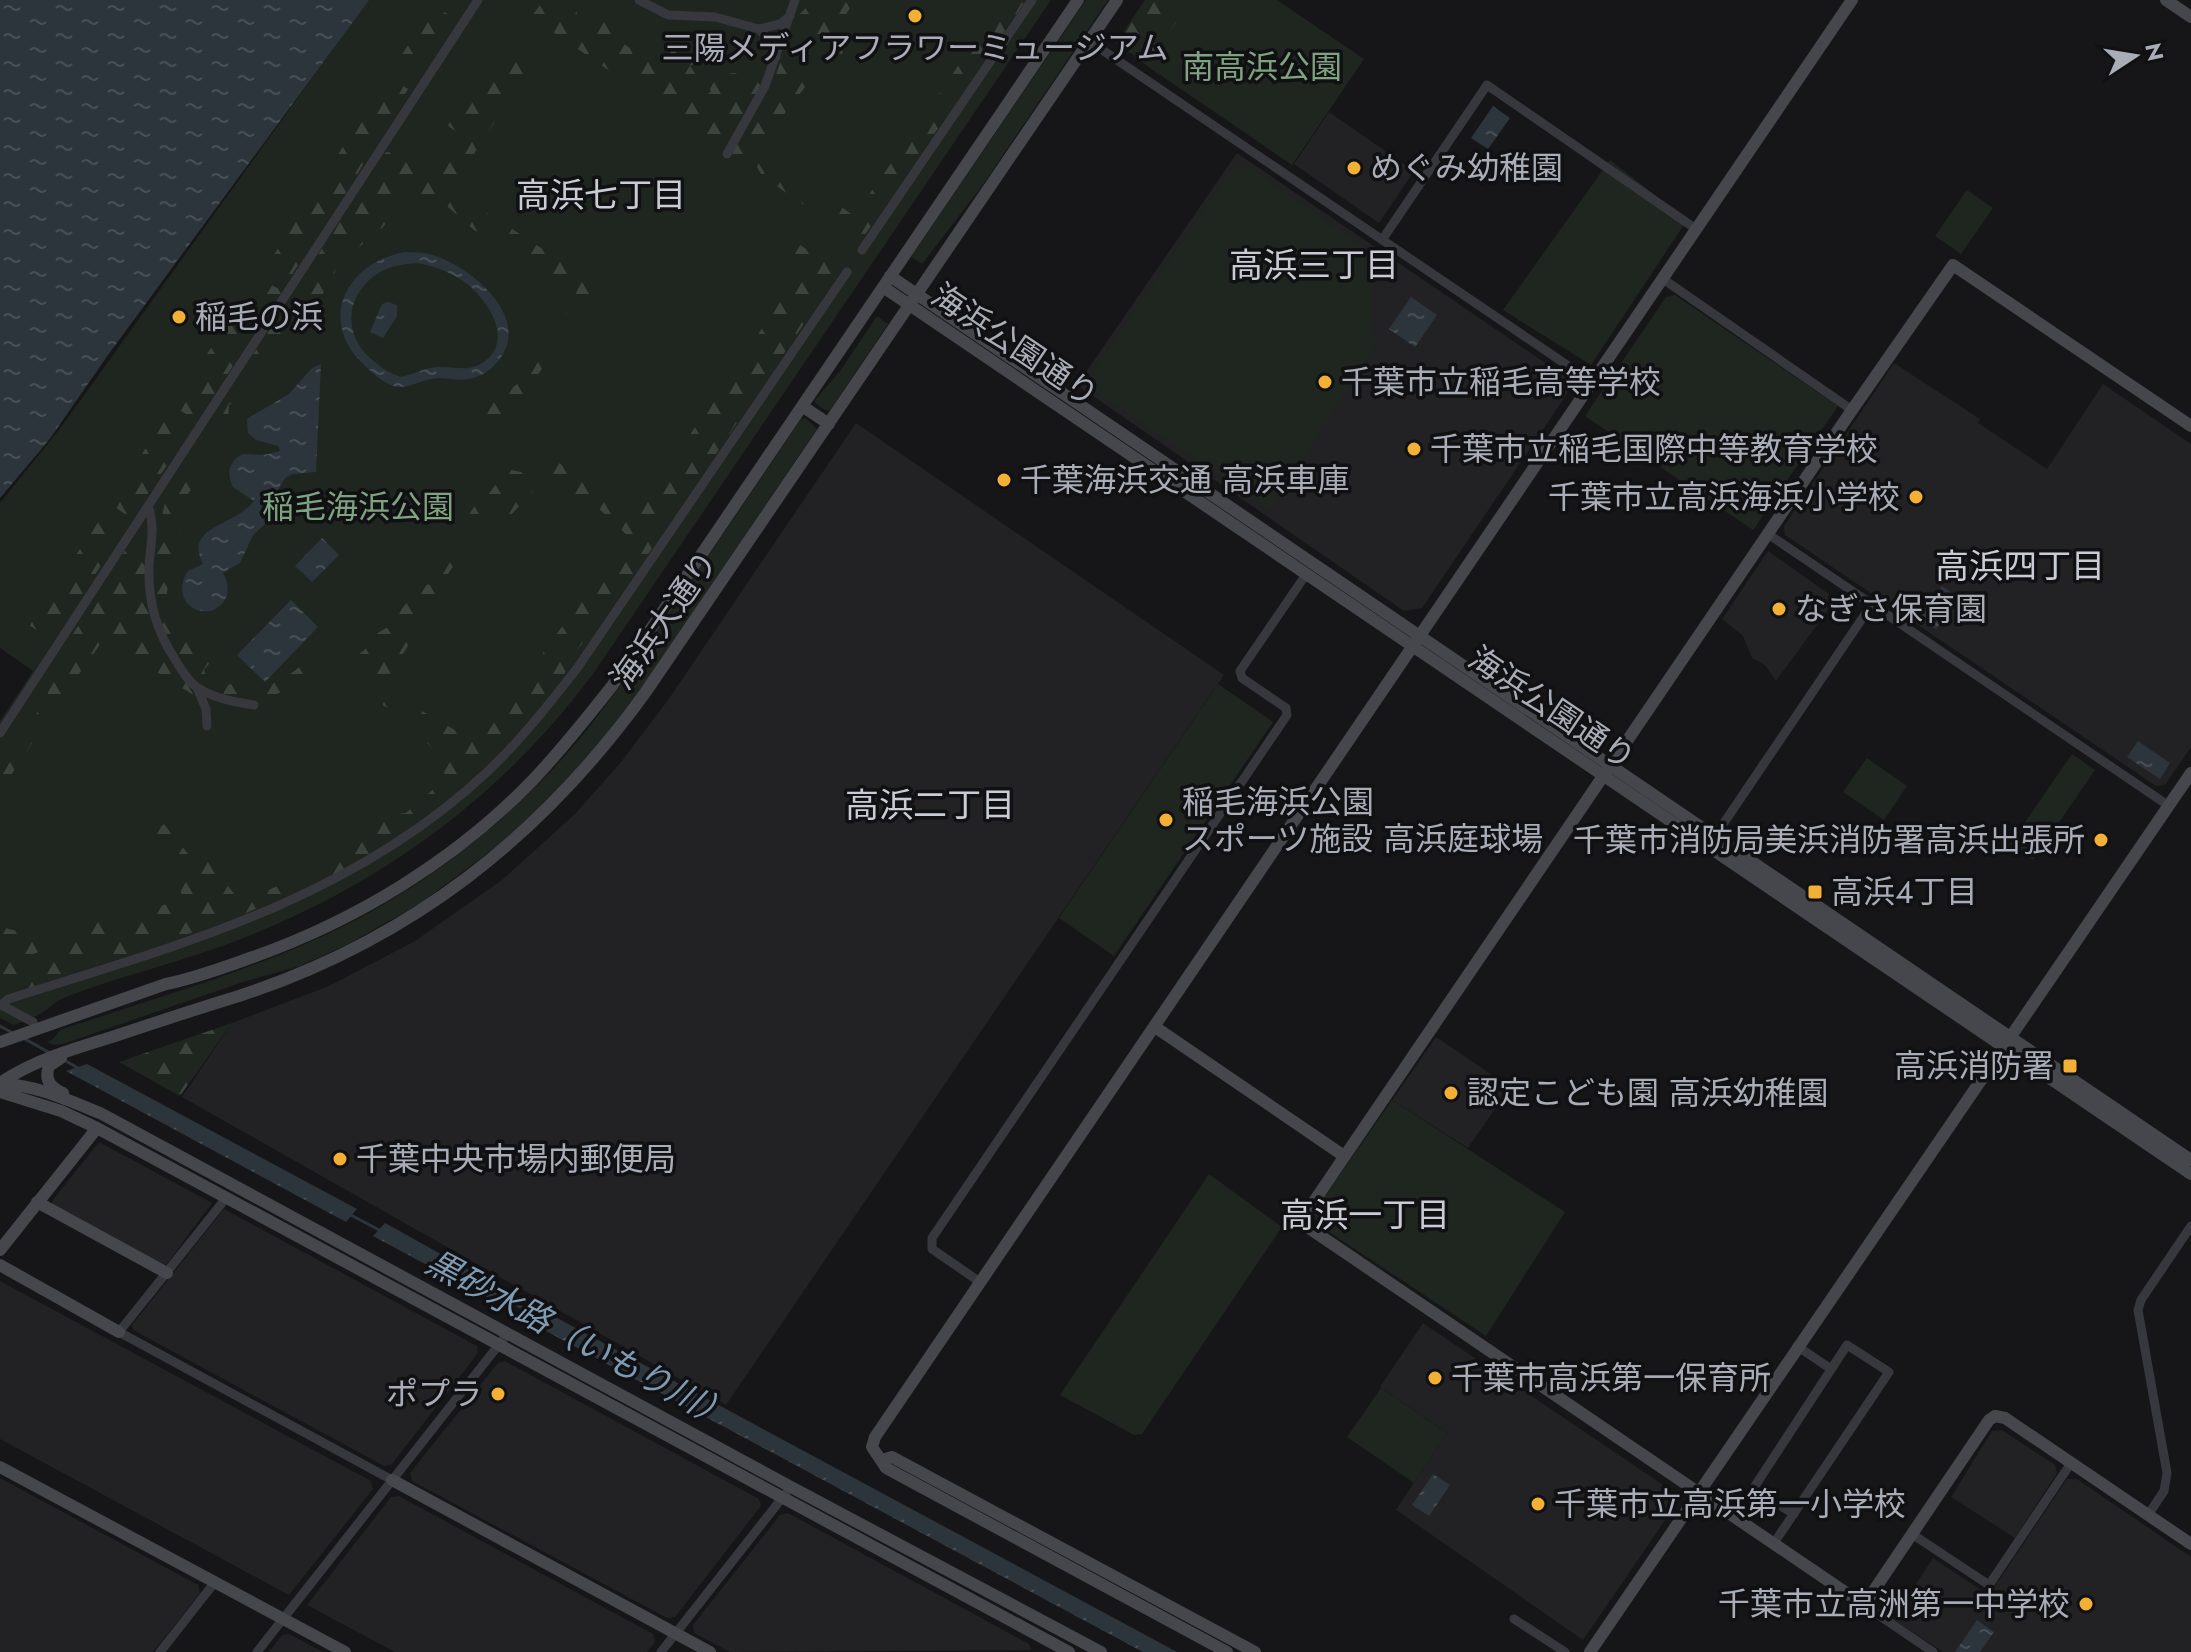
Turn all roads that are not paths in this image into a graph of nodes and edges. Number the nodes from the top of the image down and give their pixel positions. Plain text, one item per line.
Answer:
1 (478, 0) edge
2 (639, 0) edge
3 (795, 0) edge
4 (1032, 0) edge
5 (1078, 0) edge
6 (1117, 0) edge
7 (1852, 0) edge
8 (2166, 0) edge
9 (790, 16) junction
10 (2191, 17) edge
11 (759, 29) junction
12 (1089, 41) junction
13 (776, 57) junction
14 (727, 154) dead end
15 (1696, 229) junction
16 (1382, 240) junction
17 (862, 250) dead end
18 (847, 272) dead end
19 (1663, 279) junction
20 (886, 281) junction
21 (914, 300) junction
22 (1592, 382) junction
23 (802, 406) junction
24 (1852, 410) junction
25 (829, 424) junction
26 (2191, 426) edge
27 (148, 506) junction
28 (1768, 534) junction
29 (1307, 573) junction
30 (1872, 604) junction
31 (1416, 640) junction
32 (197, 688) junction
33 (254, 705) dead end
34 (207, 726) dead end
35 (0, 733) edge
36 (1607, 770) junction
37 (2191, 773) edge
38 (2169, 806) junction
39 (1715, 836) junction
40 (184, 980) junction
41 (1, 1004) edge
42 (33, 1022) dead end
43 (1155, 1027) junction
44 (2006, 1041) junction
45 (0, 1042) edge
46 (0, 1050) edge
47 (68, 1051) junction
48 (0, 1084) edge
49 (4, 1095) edge
50 (82, 1106) junction
51 (97, 1128) junction
52 (1344, 1156) junction
53 (2191, 1160) edge
54 (2191, 1174) edge
55 (226, 1198) junction
56 (37, 1202) junction
57 (2191, 1226) edge
58 (0, 1250) edge
59 (0, 1265) edge
60 (167, 1273) junction
61 (980, 1282) junction
62 (119, 1332) junction
63 (508, 1333) junction
64 (499, 1344) junction
65 (1797, 1346) junction
66 (1831, 1369) junction
67 (882, 1460) junction
68 (2071, 1463) junction
69 (0, 1467) edge
70 (392, 1480) junction
71 (787, 1492) junction
72 (1699, 1492) junction
73 (1794, 1514) junction
74 (2148, 1515) junction
75 (1912, 1534) junction
76 (1774, 1543) junction
77 (2191, 1544) edge
78 (215, 1582) junction
79 (1864, 1605) junction
80 (283, 1619) junction
81 (1514, 1619) dead end
82 (1061, 1630) junction
83 (675, 1633) junction
84 (1048, 1647) edge
85 (160, 1652) edge
86 (257, 1652) edge
87 (345, 1652) edge
88 (661, 1652) edge
89 (710, 1652) edge
90 (1069, 1652) edge
91 (1101, 1652) edge
92 (1227, 1652) edge
93 (1255, 1652) edge
94 (1565, 1652) edge
95 (1590, 1652) edge
96 (1933, 1652) edge

1 - 27 street
2 - 11 street
3 - 9 street
4 - 17 street
5 - 20 street, 海浜大通り
6 - 12 street, 海浜大通り
7 - 15 street
8 - 10 street
9 - 11 street
9 - 13 street
11 - 13 street
12 - 16 street
12 - 21 street, 海浜大通り
13 - 14 street
15 - 16 street
15 - 19 street
16 - 22 street
18 - 41 street
19 - 22 street
19 - 24 street
20 - 21 street, 海浜公園通り
20 - 23 street, 海浜大通り
21 - 25 street, 海浜大通り
21 - 29 street, 海浜公園通り
21 - 31 street, 海浜公園通り
22 - 31 street
23 - 25 street
23 - 40 street, 海浜大通り
24 - 26 street
24 - 28 street
25 - 47 street, 海浜大通り
27 - 32 street
27 - 35 street
28 - 30 street
28 - 36 street
29 - 31 street, 海浜公園通り
29 - 61 street
30 - 38 street
30 - 39 street
31 - 36 street, 海浜公園通り
31 - 43 street
32 - 33 street
32 - 34 street
36 - 39 street, 海浜公園通り
36 - 44 street, 海浜公園通り
36 - 52 street
37 - 38 street
38 - 44 street
39 - 44 street, 海浜公園通り
40 - 45 street
40 - 46 street
41 - 42 street
43 - 52 street
43 - 61 street
44 - 53 street, 海浜公園通り
44 - 54 street, 海浜公園通り
44 - 65 street
47 - 48 street, 海浜大通り
47 - 50 street
48 - 49 street
48 - 50 street
49 - 51 street
50 - 63 street
51 - 55 street
51 - 56 street
52 - 72 street
55 - 60 street
55 - 64 street
56 - 58 street
56 - 60 street
57 - 74 street
59 - 62 street
60 - 62 street
61 - 67 street
62 - 70 street
63 - 64 street
63 - 71 street
64 - 70 street
64 - 71 street
65 - 66 street
65 - 72 street
66 - 73 street
66 - 73 street
67 - 92 street
67 - 93 street
68 - 74 street
68 - 75 street
68 - 75 street
69 - 78 street
70 - 80 street
70 - 83 street
71 - 82 street
71 - 83 street
71 - 84 street
72 - 76 street
72 - 95 street
73 - 76 street
74 - 77 street
75 - 79 street
76 - 79 street
78 - 80 street
78 - 85 street
79 - 96 street
80 - 86 street
80 - 87 street
81 - 94 street
82 - 84 street
82 - 91 street
83 - 88 street
83 - 89 street
84 - 90 street

